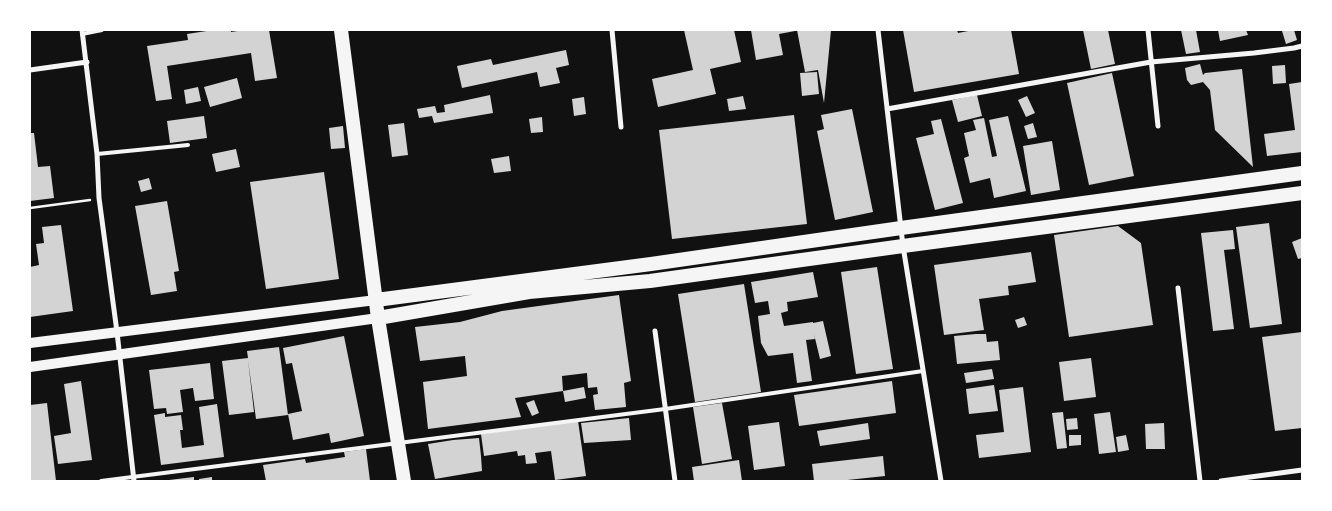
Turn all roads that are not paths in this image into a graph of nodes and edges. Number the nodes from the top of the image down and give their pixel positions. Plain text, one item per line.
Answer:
1 (102, 30) edge
2 (341, 30) edge
3 (612, 30) edge
4 (878, 30) edge
5 (1148, 30) edge
6 (82, 32) edge
7 (1302, 46) edge
8 (86, 62) junction
9 (1151, 62) junction
10 (30, 70) edge
11 (887, 109) junction
12 (1158, 126) dead end
13 (621, 127) dead end
14 (188, 145) dead end
15 (97, 154) junction
16 (1302, 174) edge
17 (1302, 193) edge
18 (901, 228) junction
19 (903, 246) junction
20 (1178, 288) dead end
21 (376, 300) junction
22 (378, 318) junction
23 (655, 330) dead end
24 (117, 332) junction
25 (30, 343) edge
26 (119, 355) junction
27 (30, 367) edge
28 (923, 371) junction
29 (665, 408) junction
30 (398, 443) junction
31 (1302, 470) edge
32 (134, 479) edge
33 (101, 481) edge
34 (404, 481) edge
35 (675, 481) edge
36 (942, 481) edge
37 (1200, 481) edge
38 (1221, 481) edge

1 - 6 lane
2 - 21 highway
3 - 13 street
4 - 11 street
5 - 9 street
6 - 8 street
7 - 9 street
8 - 10 street
8 - 15 street
9 - 11 street
9 - 12 street
11 - 18 street
14 - 15 lane
15 - 24 street
16 - 18 highway
17 - 19 highway
18 - 19 street
18 - 21 highway
19 - 22 highway
19 - 28 street
20 - 37 street
21 - 22 highway
21 - 24 main road
22 - 26 main road
22 - 30 highway
23 - 29 street
24 - 25 main road
24 - 26 street
26 - 27 main road
26 - 32 street
28 - 29 lane
28 - 36 street
29 - 30 lane
29 - 35 street
30 - 32 lane
30 - 34 highway
31 - 38 street
32 - 33 lane

